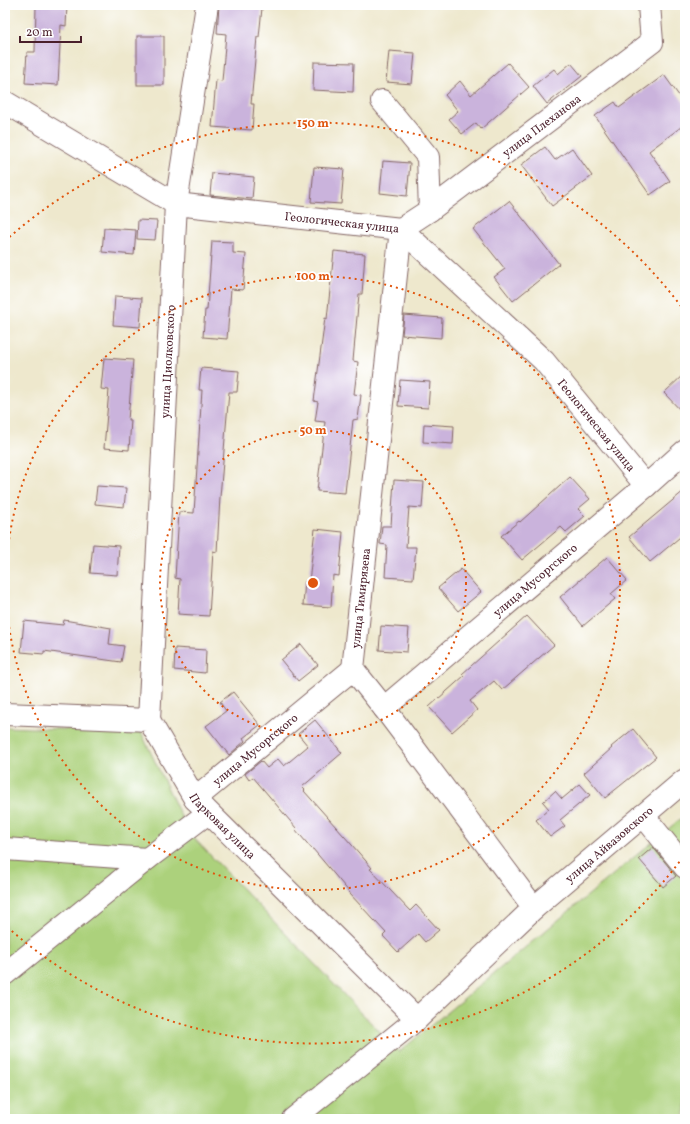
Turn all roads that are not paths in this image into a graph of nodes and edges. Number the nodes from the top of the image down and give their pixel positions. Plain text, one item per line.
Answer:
1 (207, 5) edge
2 (649, 5) edge
3 (382, 101) dead end
4 (5, 102) edge
5 (176, 204) junction
6 (430, 210) junction
7 (400, 229) junction
8 (685, 451) edge
9 (646, 486) junction
10 (353, 669) junction
11 (384, 708) junction
12 (5, 714) edge
13 (149, 720) junction
14 (685, 780) edge
15 (202, 806) junction
16 (643, 815) junction
17 (5, 850) edge
18 (147, 859) junction
19 (685, 867) edge
20 (534, 908) junction
21 (5, 974) edge
22 (417, 1019) junction
23 (293, 1119) edge

1 - 5 street, улица Циолковского
2 - 6 street, улица Плеханова
3 - 6 street
4 - 5 street, Геологическая улица
5 - 7 street, Геологическая улица
5 - 13 street, улица Циолковского
6 - 7 street, улица Плеханова
7 - 9 street, Геологическая улица
7 - 10 street, улица Тимирязева
8 - 9 street, улица Мусоргского
9 - 11 street, улица Мусоргского
10 - 11 street
10 - 15 street, улица Мусоргского
11 - 20 street
12 - 13 street
13 - 15 street, Парковая улица
14 - 16 street, улица Айвазовского
15 - 18 street, улица Мусоргского
15 - 22 street, Парковая улица
16 - 19 street
16 - 20 street, улица Айвазовского
17 - 18 street
18 - 21 street, улица Мусоргского
20 - 22 street, улица Айвазовского
22 - 23 street, улица Айвазовского

